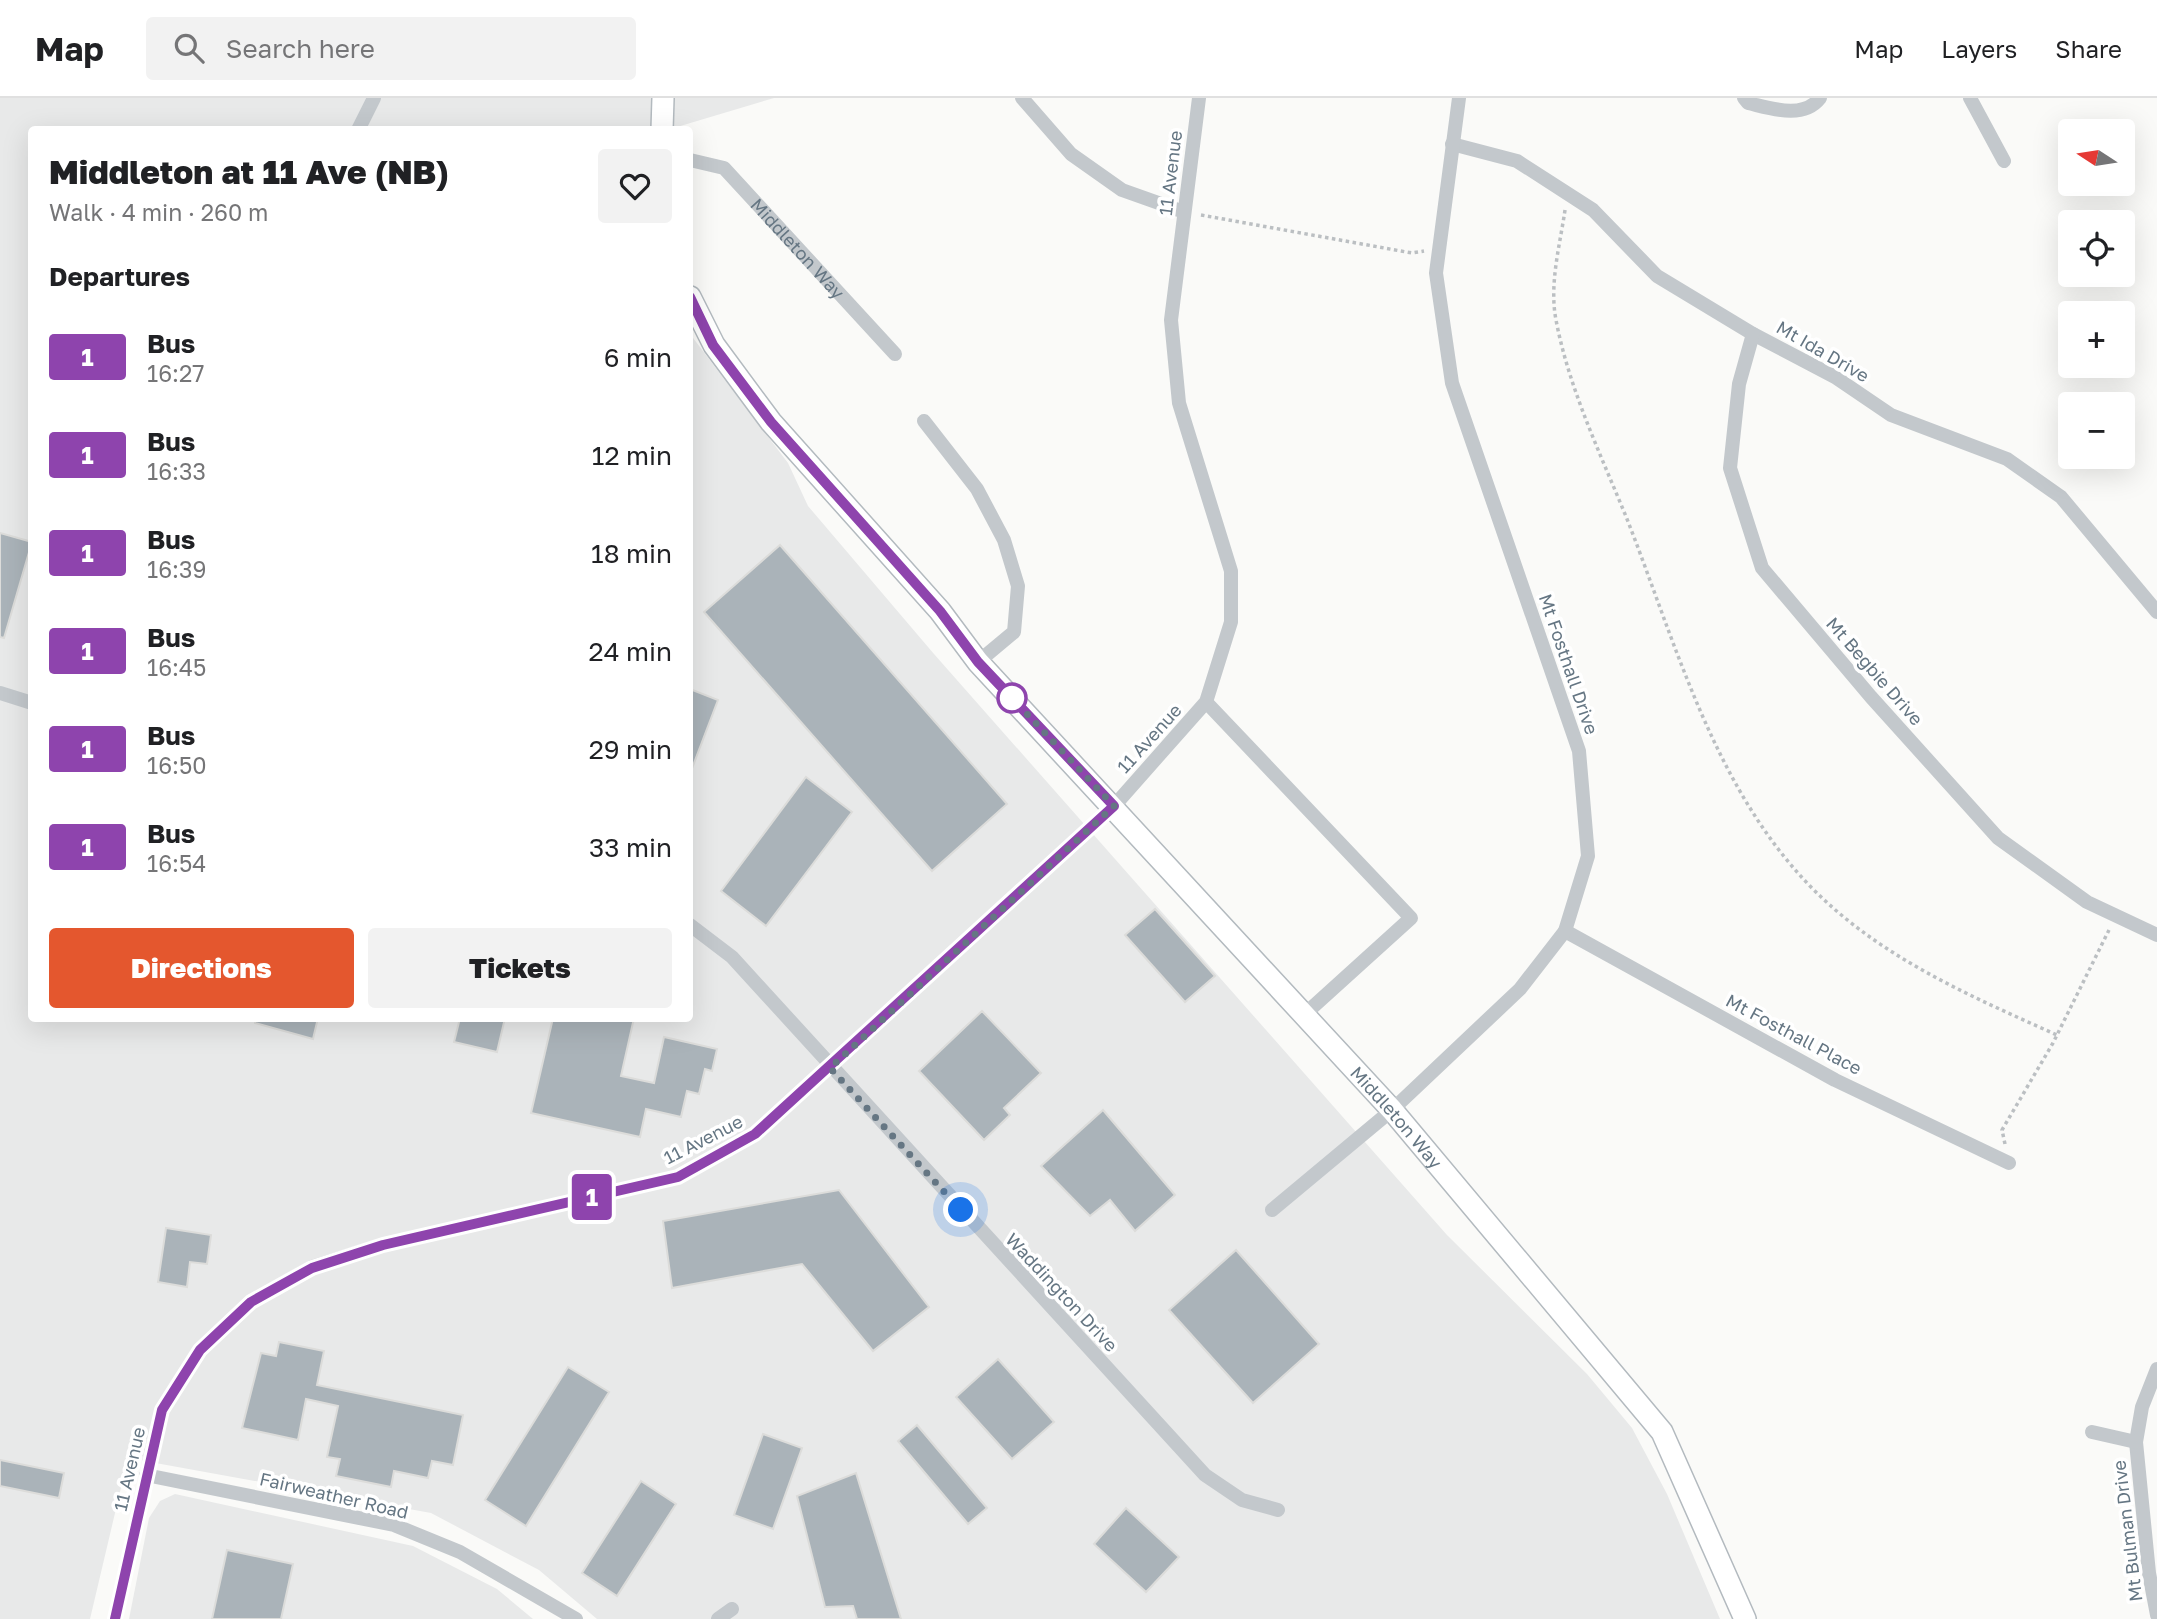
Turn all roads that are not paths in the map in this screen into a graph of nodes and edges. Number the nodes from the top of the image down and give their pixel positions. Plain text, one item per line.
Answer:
1 (374, 98) edge
2 (663, 98) edge
3 (1022, 98) edge
4 (1199, 98) edge
5 (1459, 98) edge
6 (1744, 98) edge
7 (1820, 98) edge
8 (1970, 98) edge
9 (360, 126) edge
10 (662, 126) edge
11 (1452, 144) junction
12 (693, 161) edge
13 (2004, 161) dead end
14 (1184, 212) junction
15 (693, 304) edge
16 (1753, 334) junction
17 (895, 354) dead end
18 (924, 421) dead end
19 (2157, 612) edge
20 (978, 662) junction
21 (0, 693) edge
22 (28, 702) edge
23 (1206, 702) junction
24 (1114, 806) junction
25 (693, 927) edge
26 (1565, 932) junction
27 (2157, 935) edge
28 (1305, 1014) junction
29 (830, 1068) junction
30 (1392, 1110) junction
31 (2009, 1163) road end
32 (1272, 1210) dead end
33 (2157, 1369) edge
34 (2092, 1432) dead end
35 (2136, 1442) junction
36 (146, 1475) junction
37 (1279, 1510) dead end
38 (732, 1609) dead end
39 (2157, 1615) edge
40 (115, 1619) edge
41 (576, 1619) edge
42 (718, 1619) edge
43 (1745, 1619) edge

1 - 9 street
2 - 10 street
3 - 14 street
4 - 14 street, 11 Avenue
5 - 11 street, Mt Fosthall Drive
6 - 7 street
8 - 13 street
11 - 16 street, Mt Ida Drive
11 - 26 street, Mt Fosthall Drive
12 - 17 street, Middleton Way
14 - 23 street, 11 Avenue
15 - 20 street, Middleton Way
16 - 19 street, Mt Ida Drive
16 - 27 street, Mt Begbie Drive
18 - 20 street
20 - 24 street, Middleton Way
21 - 22 street
23 - 24 street, 11 Avenue
23 - 28 street, 11 Avenue
24 - 28 street, Middleton Way
24 - 29 street, 11 Avenue
25 - 29 street, Waddington Drive
26 - 30 street, Mt Fosthall Drive
26 - 31 street, Mt Fosthall Place
28 - 30 street, Middleton Way
29 - 36 street, 11 Avenue
29 - 37 street, Waddington Drive
30 - 32 street, Mt Fosthall Drive
30 - 43 street, Middleton Way
33 - 35 street, Mt Bulman Drive
34 - 35 street, Mt Bulman Drive
35 - 39 street, Mt Bulman Drive
36 - 40 street, 11 Avenue
36 - 41 street, Fairweather Road
38 - 42 street

